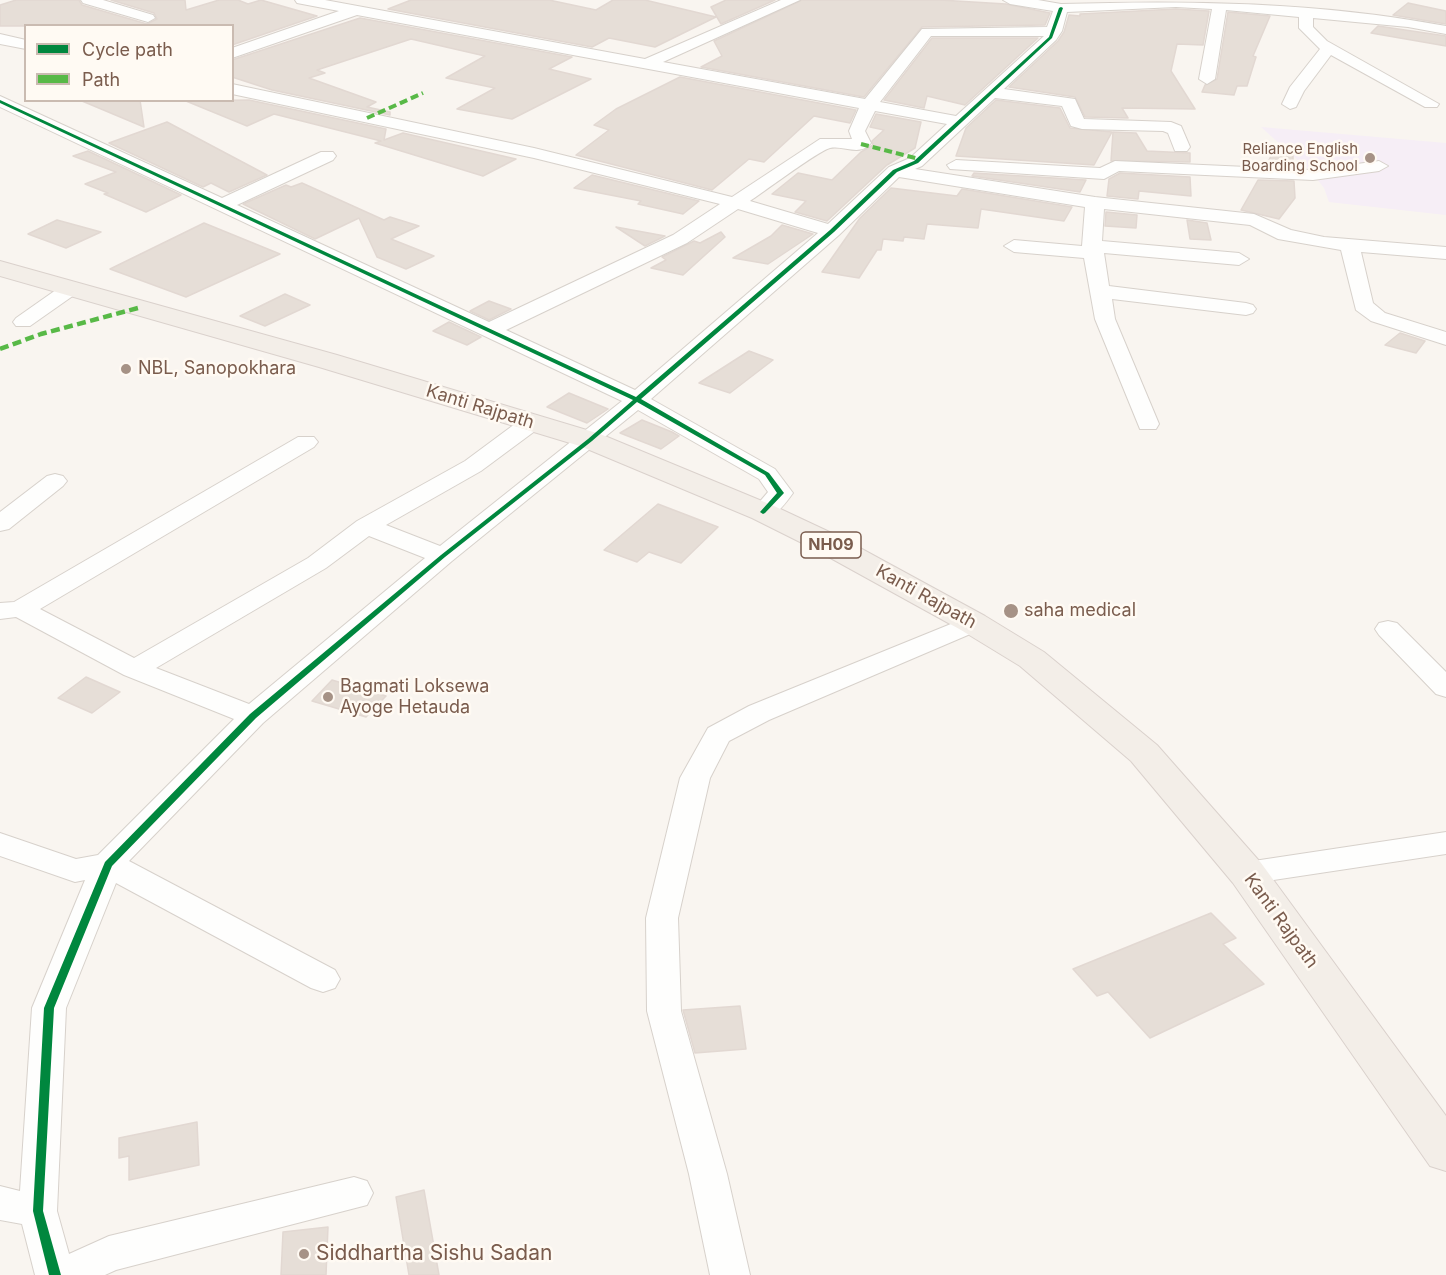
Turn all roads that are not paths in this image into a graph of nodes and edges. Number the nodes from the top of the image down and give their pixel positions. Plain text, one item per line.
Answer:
1 (88, 0) edge
2 (302, 0) edge
3 (793, 0) edge
4 (1010, 0) edge
5 (1029, 1) edge
6 (1349, 2) dead end
7 (1220, 5) junction
8 (356, 10) junction
9 (1306, 13) junction
10 (1437, 14) dead end
11 (1337, 15) junction
12 (1058, 19) junction
13 (132, 24) edge
14 (1417, 25) junction
15 (1446, 30) edge
16 (0, 39) edge
17 (24, 45) edge
18 (1329, 48) junction
19 (234, 52) edge
20 (643, 65) junction
21 (1207, 79) dead end
22 (234, 89) edge
23 (989, 92) junction
24 (0, 100) edge
25 (1290, 104) dead end
26 (1431, 104) dead end
27 (869, 105) junction
28 (957, 122) junction
29 (1181, 147) dead end
30 (327, 156) dead end
31 (905, 166) junction
32 (1379, 166) dead end
33 (737, 201) junction
34 (1095, 202) junction
35 (222, 205) junction
36 (832, 231) junction
37 (1014, 246) dead end
38 (1350, 246) junction
39 (1093, 250) junction
40 (1443, 258) edge
41 (1239, 259) dead end
42 (0, 268) edge
43 (70, 289) junction
44 (1099, 291) junction
45 (1246, 309) dead end
46 (23, 322) dead end
47 (487, 331) junction
48 (1446, 339) edge
49 (636, 399) junction
50 (531, 423) junction
51 (1148, 424) dead end
52 (590, 440) junction
53 (306, 442) dead end
54 (55, 481) dead end
55 (763, 512) junction
56 (0, 524) edge
57 (366, 526) junction
58 (443, 556) junction
59 (10, 610) edge
60 (973, 623) junction
61 (1388, 629) dead end
62 (134, 669) junction
63 (1446, 688) edge
64 (253, 716) junction
65 (1446, 843) edge
66 (0, 844) edge
67 (108, 864) junction
68 (1247, 873) junction
69 (323, 979) dead end
70 (1446, 1152) edge
71 (354, 1193) dead end
72 (0, 1203) edge
73 (38, 1211) junction
74 (55, 1275) edge
75 (65, 1275) edge
76 (730, 1275) edge

1 - 13 street
2 - 8 street
3 - 20 street
4 - 5 street
5 - 12 street
6 - 11 street
7 - 9 street
7 - 12 street
7 - 21 street
8 - 19 street
8 - 20 street
9 - 11 street
9 - 18 street
10 - 14 street
11 - 14 street
12 - 23 street
12 - 27 street
14 - 15 street
16 - 17 street
18 - 25 street
18 - 26 street
20 - 27 street
22 - 33 street
23 - 28 street
23 - 29 street
24 - 35 street
27 - 28 street
27 - 33 street
28 - 31 street
30 - 35 street
31 - 32 street
31 - 34 street
31 - 36 street
33 - 36 street
33 - 47 street
34 - 38 street
34 - 39 street
35 - 47 street
36 - 49 street
37 - 39 street
38 - 40 street
38 - 48 street
39 - 41 street
39 - 44 street
42 - 43 main road, Kanti Rajpath / NH09
43 - 46 street
43 - 50 main road, Kanti Rajpath / NH09
44 - 45 street
44 - 51 street
47 - 49 street
49 - 52 street
49 - 55 street
50 - 52 main road, Kanti Rajpath / NH09
50 - 57 street
52 - 55 main road, Kanti Rajpath / NH09
52 - 58 street
53 - 59 street
54 - 56 street
55 - 60 main road, Kanti Rajpath / NH09
57 - 58 street
57 - 62 street
58 - 64 street
59 - 62 street
60 - 68 main road, Kanti Rajpath / NH09
60 - 76 street
61 - 63 street
62 - 64 street
64 - 67 street
65 - 68 street
66 - 67 street
67 - 69 street
67 - 73 street
68 - 70 main road, Kanti Rajpath / NH09
71 - 75 street
72 - 73 street
73 - 74 street

